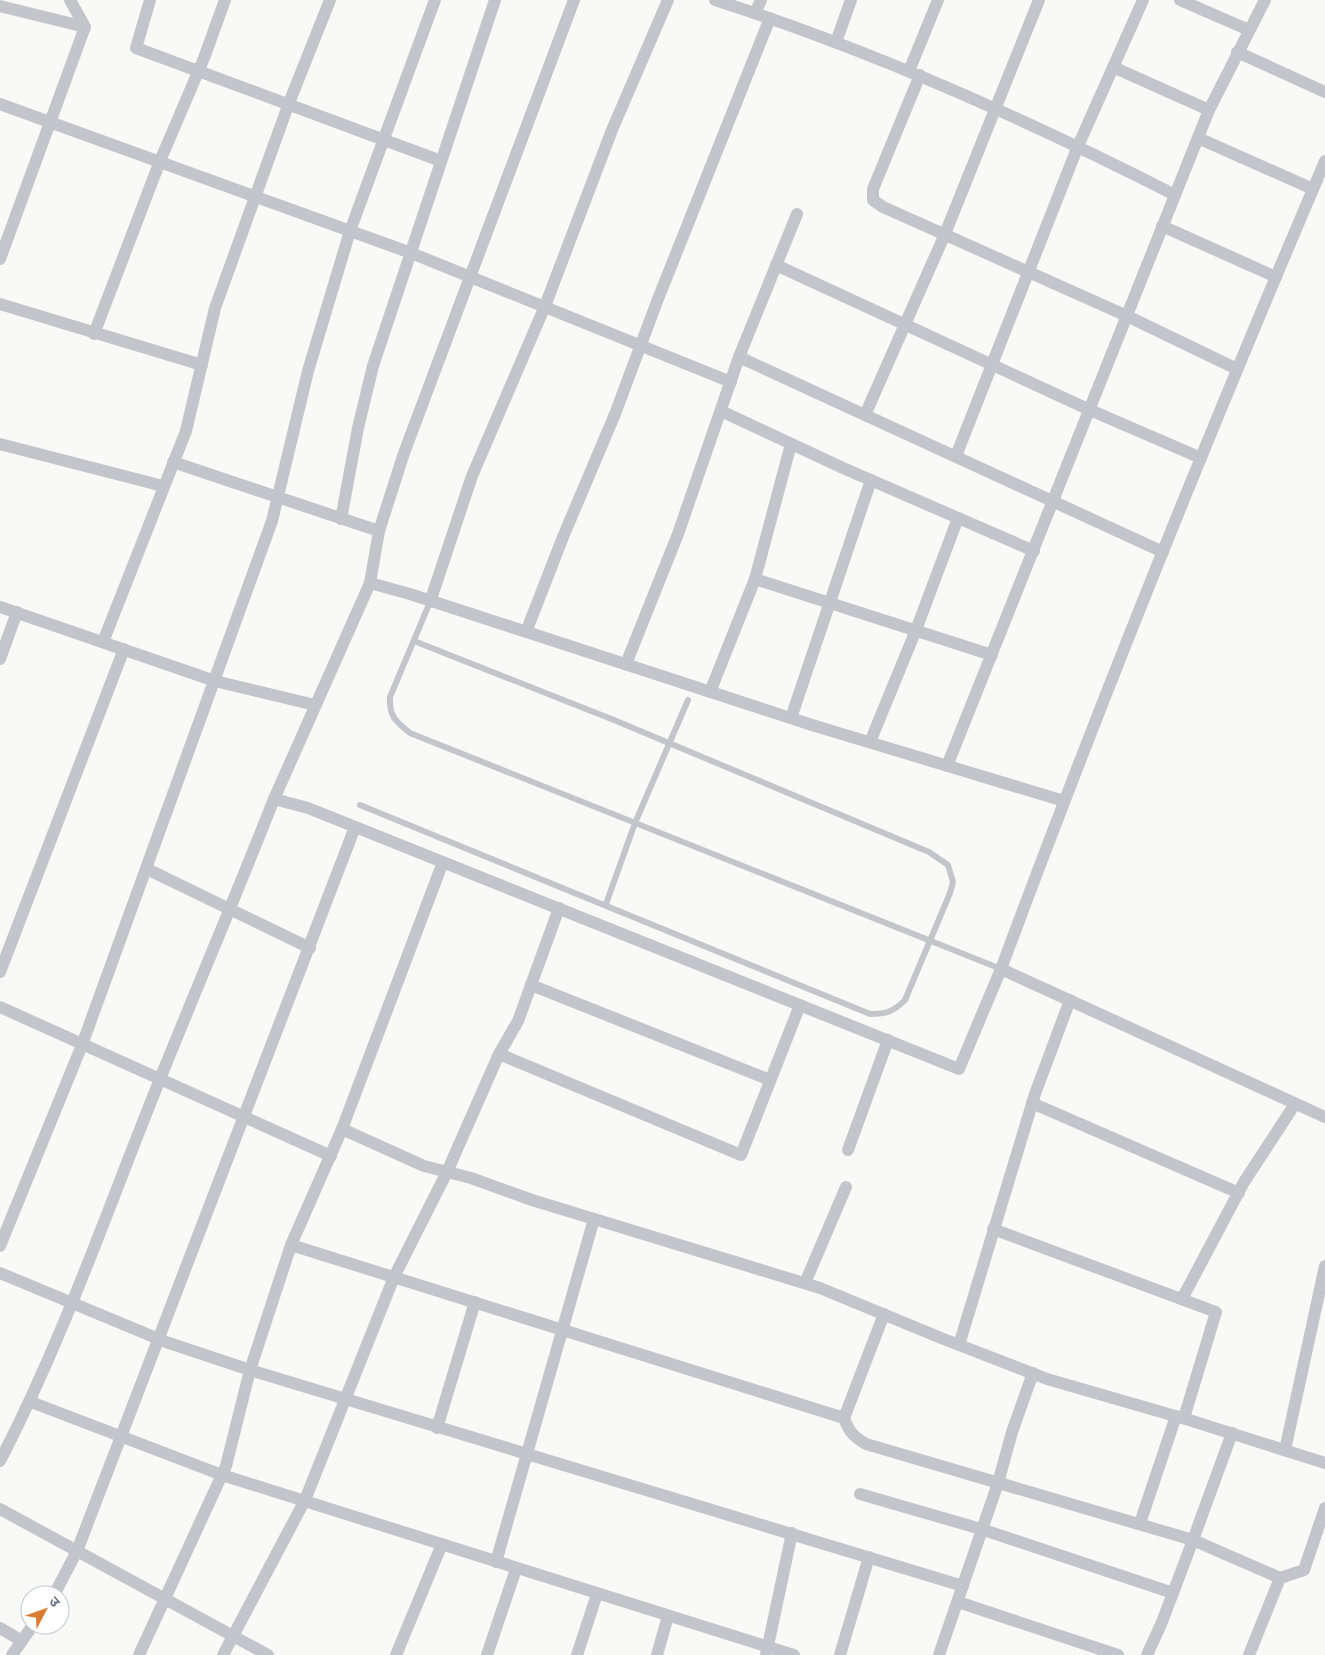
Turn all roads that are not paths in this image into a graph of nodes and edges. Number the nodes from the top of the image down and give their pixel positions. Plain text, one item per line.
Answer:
1 (70, 0) edge
2 (150, 0) edge
3 (225, 0) edge
4 (330, 0) edge
5 (435, 0) edge
6 (495, 0) edge
7 (574, 0) edge
8 (668, 0) edge
9 (715, 0) edge
10 (761, 0) edge
11 (851, 0) edge
12 (938, 0) edge
13 (1039, 0) edge
14 (1144, 0) edge
15 (1180, 0) edge
16 (1265, 0) edge
17 (0, 6) edge
18 (755, 13) junction
19 (770, 18) junction
20 (85, 27) junction
21 (1249, 30) junction
22 (836, 42) junction
23 (1238, 52) junction
24 (1113, 67) junction
25 (199, 70) junction
26 (914, 73) junction
27 (1325, 92) edge
28 (0, 104) edge
29 (289, 104) junction
30 (996, 109) junction
31 (1209, 110) junction
32 (50, 122) junction
33 (383, 138) junction
34 (1198, 138) junction
35 (1078, 146) junction
36 (160, 161) junction
37 (441, 161) junction
38 (1325, 161) edge
39 (1313, 188) junction
40 (1175, 195) junction
41 (256, 198) junction
42 (797, 214) dead end
43 (1162, 226) junction
44 (350, 231) junction
45 (945, 234) junction
46 (411, 253) junction
47 (0, 259) edge
48 (776, 265) junction
49 (1029, 272) junction
50 (472, 277) junction
51 (1276, 277) junction
52 (0, 304) edge
53 (545, 306) junction
54 (1127, 316) junction
55 (906, 324) junction
56 (94, 334) junction
57 (642, 344) junction
58 (739, 357) junction
59 (991, 364) junction
60 (202, 365) junction
61 (1238, 369) junction
62 (731, 382) junction
63 (1090, 410) junction
64 (721, 411) junction
65 (865, 415) junction
66 (0, 444) edge
67 (791, 444) junction
68 (956, 456) junction
69 (1201, 458) junction
70 (173, 462) junction
71 (871, 480) junction
72 (163, 486) junction
73 (277, 498) junction
74 (1054, 501) junction
75 (958, 518) junction
76 (341, 519) junction
77 (380, 531) junction
78 (1034, 551) junction
79 (1163, 552) junction
80 (755, 579) junction
81 (370, 583) junction
82 (430, 602) junction
83 (828, 602) junction
84 (0, 606) edge
85 (17, 612) junction
86 (916, 630) junction
87 (526, 632) junction
88 (414, 640) junction
89 (103, 642) junction
90 (124, 649) junction
91 (992, 655) junction
92 (0, 659) edge
93 (626, 664) junction
94 (215, 680) junction
95 (710, 692) junction
96 (688, 700) dead end
97 (315, 705) junction
98 (791, 718) junction
99 (870, 742) junction
100 (669, 743) junction
101 (947, 766) junction
102 (274, 799) junction
103 (1064, 801) junction
104 (360, 805) dead end
105 (635, 824) junction
106 (355, 827) junction
107 (444, 862) junction
108 (147, 869) junction
109 (606, 904) junction
110 (559, 908) junction
111 (231, 910) junction
112 (929, 940) junction
113 (310, 948) junction
114 (1002, 969) junction
115 (0, 972) edge
116 (531, 985) junction
117 (1070, 1000) junction
118 (800, 1005) junction
119 (0, 1007) edge
120 (888, 1040) junction
121 (82, 1045) junction
122 (499, 1054) junction
123 (160, 1079) junction
124 (770, 1080) junction
125 (1032, 1103) junction
126 (1295, 1104) junction
127 (245, 1116) junction
128 (1325, 1117) edge
129 (342, 1129) junction
130 (848, 1150) dead end
131 (331, 1156) junction
132 (447, 1172) junction
133 (846, 1187) dead end
134 (1238, 1193) junction
135 (594, 1219) junction
136 (993, 1229) junction
137 (291, 1245) junction
138 (0, 1246) edge
139 (1325, 1266) edge
140 (0, 1273) edge
141 (394, 1277) junction
142 (806, 1283) junction
143 (1322, 1292) edge
144 (1182, 1299) junction
145 (475, 1302) junction
146 (74, 1304) junction
147 (884, 1314) junction
148 (563, 1329) junction
149 (158, 1338) junction
150 (959, 1345) junction
151 (250, 1370) junction
152 (1033, 1373) junction
153 (344, 1400) junction
154 (31, 1402) junction
155 (1180, 1417) junction
156 (844, 1418) junction
157 (437, 1428) junction
158 (1232, 1433) junction
159 (121, 1436) junction
160 (1285, 1450) junction
161 (526, 1454) junction
162 (0, 1461) edge
163 (1325, 1462) edge
164 (222, 1475) junction
165 (998, 1483) junction
166 (860, 1494) dead end
167 (305, 1500) junction
168 (1325, 1508) edge
169 (0, 1509) edge
170 (1140, 1523) junction
171 (981, 1529) junction
172 (792, 1533) junction
173 (1193, 1540) junction
174 (442, 1544) junction
175 (77, 1551) junction
176 (869, 1557) junction
177 (496, 1562) junction
178 (516, 1569) junction
179 (1280, 1578) junction
180 (59, 1585) edge
181 (963, 1586) junction
182 (1173, 1593) junction
183 (597, 1594) junction
184 (165, 1599) junction
185 (958, 1602) junction
186 (668, 1616) junction
187 (0, 1628) edge
188 (26, 1635) edge
189 (235, 1637) junction
190 (22, 1641) junction
191 (767, 1651) edge
192 (12, 1655) edge
193 (139, 1655) edge
194 (223, 1655) edge
195 (268, 1655) edge
196 (396, 1655) edge
197 (487, 1655) edge
198 (577, 1655) edge
199 (657, 1655) edge
200 (794, 1655) edge
201 (840, 1655) edge
202 (939, 1655) edge
203 (1118, 1655) edge
204 (1146, 1655) edge
205 (1249, 1655) edge

1 - 20 street
2 - 25 street
3 - 25 street
4 - 29 street
5 - 33 street
6 - 37 street
7 - 50 street
8 - 53 street
9 - 18 street
10 - 18 street
11 - 22 street
12 - 26 street
13 - 30 street
14 - 24 street
15 - 21 street
16 - 21 street
17 - 20 street
18 - 19 street
19 - 22 street
19 - 57 street
20 - 32 street
21 - 23 street
22 - 26 street
23 - 27 street
23 - 31 street
24 - 31 street
24 - 35 street
25 - 29 street
25 - 36 street
26 - 30 street
26 - 45 street
28 - 32 street
29 - 33 street
29 - 41 street
30 - 35 street
30 - 45 street
31 - 34 street
32 - 36 street
32 - 47 street
33 - 37 street
33 - 44 street
34 - 39 street
34 - 40 street
35 - 40 street
35 - 49 street
36 - 41 street
36 - 56 street
37 - 46 street
38 - 39 street
39 - 51 street
40 - 43 street
41 - 44 street
41 - 60 street
42 - 48 street
43 - 51 street
43 - 54 street
44 - 46 street
44 - 73 street
45 - 49 street
45 - 55 street
46 - 50 street
46 - 76 street
48 - 55 street
48 - 58 street
49 - 54 street
49 - 59 street
50 - 53 street
50 - 77 street
51 - 61 street
52 - 56 street
53 - 57 street
53 - 82 street
54 - 61 street
54 - 63 street
55 - 59 street
55 - 65 street
56 - 60 street
57 - 62 street
57 - 87 street
58 - 62 street
58 - 65 street
59 - 63 street
59 - 68 street
60 - 70 street
61 - 69 street
62 - 64 street
63 - 69 street
63 - 74 street
64 - 67 street
64 - 93 street
65 - 68 street
66 - 72 street
67 - 71 street
67 - 80 street
68 - 74 street
69 - 79 street
70 - 72 street
70 - 73 street
71 - 75 street
71 - 83 street
72 - 89 street
73 - 76 street
73 - 94 street
74 - 78 street
74 - 79 street
75 - 78 street
75 - 86 street
76 - 77 street
77 - 81 street
78 - 91 street
79 - 103 street
80 - 83 street
80 - 95 street
81 - 82 street
81 - 97 street
82 - 87 street
82 - 88 lane
83 - 86 street
83 - 98 street
84 - 85 street
85 - 89 street
85 - 92 street
86 - 91 street
86 - 99 street
87 - 93 street
88 - 100 lane
88 - 105 lane
89 - 90 street
90 - 94 street
90 - 115 street
91 - 101 street
93 - 95 street
94 - 97 street
94 - 108 street
95 - 98 street
96 - 100 lane
97 - 102 street
98 - 99 street
99 - 101 street
100 - 105 lane
100 - 112 lane
101 - 103 street
102 - 106 street
102 - 111 street
103 - 114 street
104 - 109 lane
105 - 109 lane
105 - 112 lane
106 - 107 street
106 - 113 street
107 - 110 street
107 - 129 street
108 - 111 street
108 - 121 street
109 - 112 lane
110 - 116 street
110 - 118 street
111 - 113 street
111 - 123 street
112 - 114 lane
113 - 127 street
114 - 117 street
114 - 120 street
116 - 122 street
116 - 124 street
117 - 125 street
117 - 126 street
118 - 120 street
118 - 124 street
119 - 121 street
120 - 130 street
121 - 123 street
121 - 138 street
122 - 124 street
122 - 132 street
123 - 127 street
123 - 146 street
125 - 134 street
125 - 136 street
126 - 128 street
126 - 134 street
127 - 131 street
127 - 149 street
129 - 131 street
129 - 132 street
131 - 137 street
132 - 135 street
132 - 141 street
133 - 142 street
134 - 144 street
135 - 142 street
135 - 148 street
136 - 144 street
136 - 150 street
137 - 141 street
137 - 151 street
139 - 143 street
140 - 146 street
141 - 145 street
141 - 153 street
142 - 147 street
143 - 160 street
144 - 155 street
145 - 148 street
145 - 157 street
146 - 149 street
146 - 154 street
147 - 150 street
147 - 156 street
148 - 156 street
148 - 161 street
149 - 151 street
149 - 159 street
150 - 152 street
151 - 153 street
151 - 164 street
152 - 155 street
152 - 165 street
153 - 157 street
153 - 167 street
154 - 159 street
154 - 162 street
155 - 158 street
155 - 170 street
156 - 165 street
157 - 161 street
158 - 160 street
158 - 173 street
159 - 164 street
159 - 175 street
160 - 163 street
161 - 172 street
161 - 177 street
164 - 167 street
164 - 184 street
165 - 170 street
165 - 171 street
166 - 171 street
167 - 174 street
167 - 189 street
168 - 179 street
169 - 175 street
170 - 173 street
171 - 181 street
171 - 182 street
172 - 176 street
172 - 191 street
173 - 179 street
173 - 182 street
174 - 177 street
174 - 196 street
175 - 180 street
175 - 184 street
176 - 181 street
176 - 201 street
177 - 178 street
178 - 183 street
178 - 197 street
179 - 205 street
181 - 185 street
182 - 204 street
183 - 186 street
183 - 198 street
184 - 189 street
184 - 193 street
185 - 202 street
185 - 203 street
186 - 191 street
186 - 199 street
187 - 190 street
188 - 190 street
189 - 194 street
189 - 195 street
190 - 192 street
191 - 200 street

